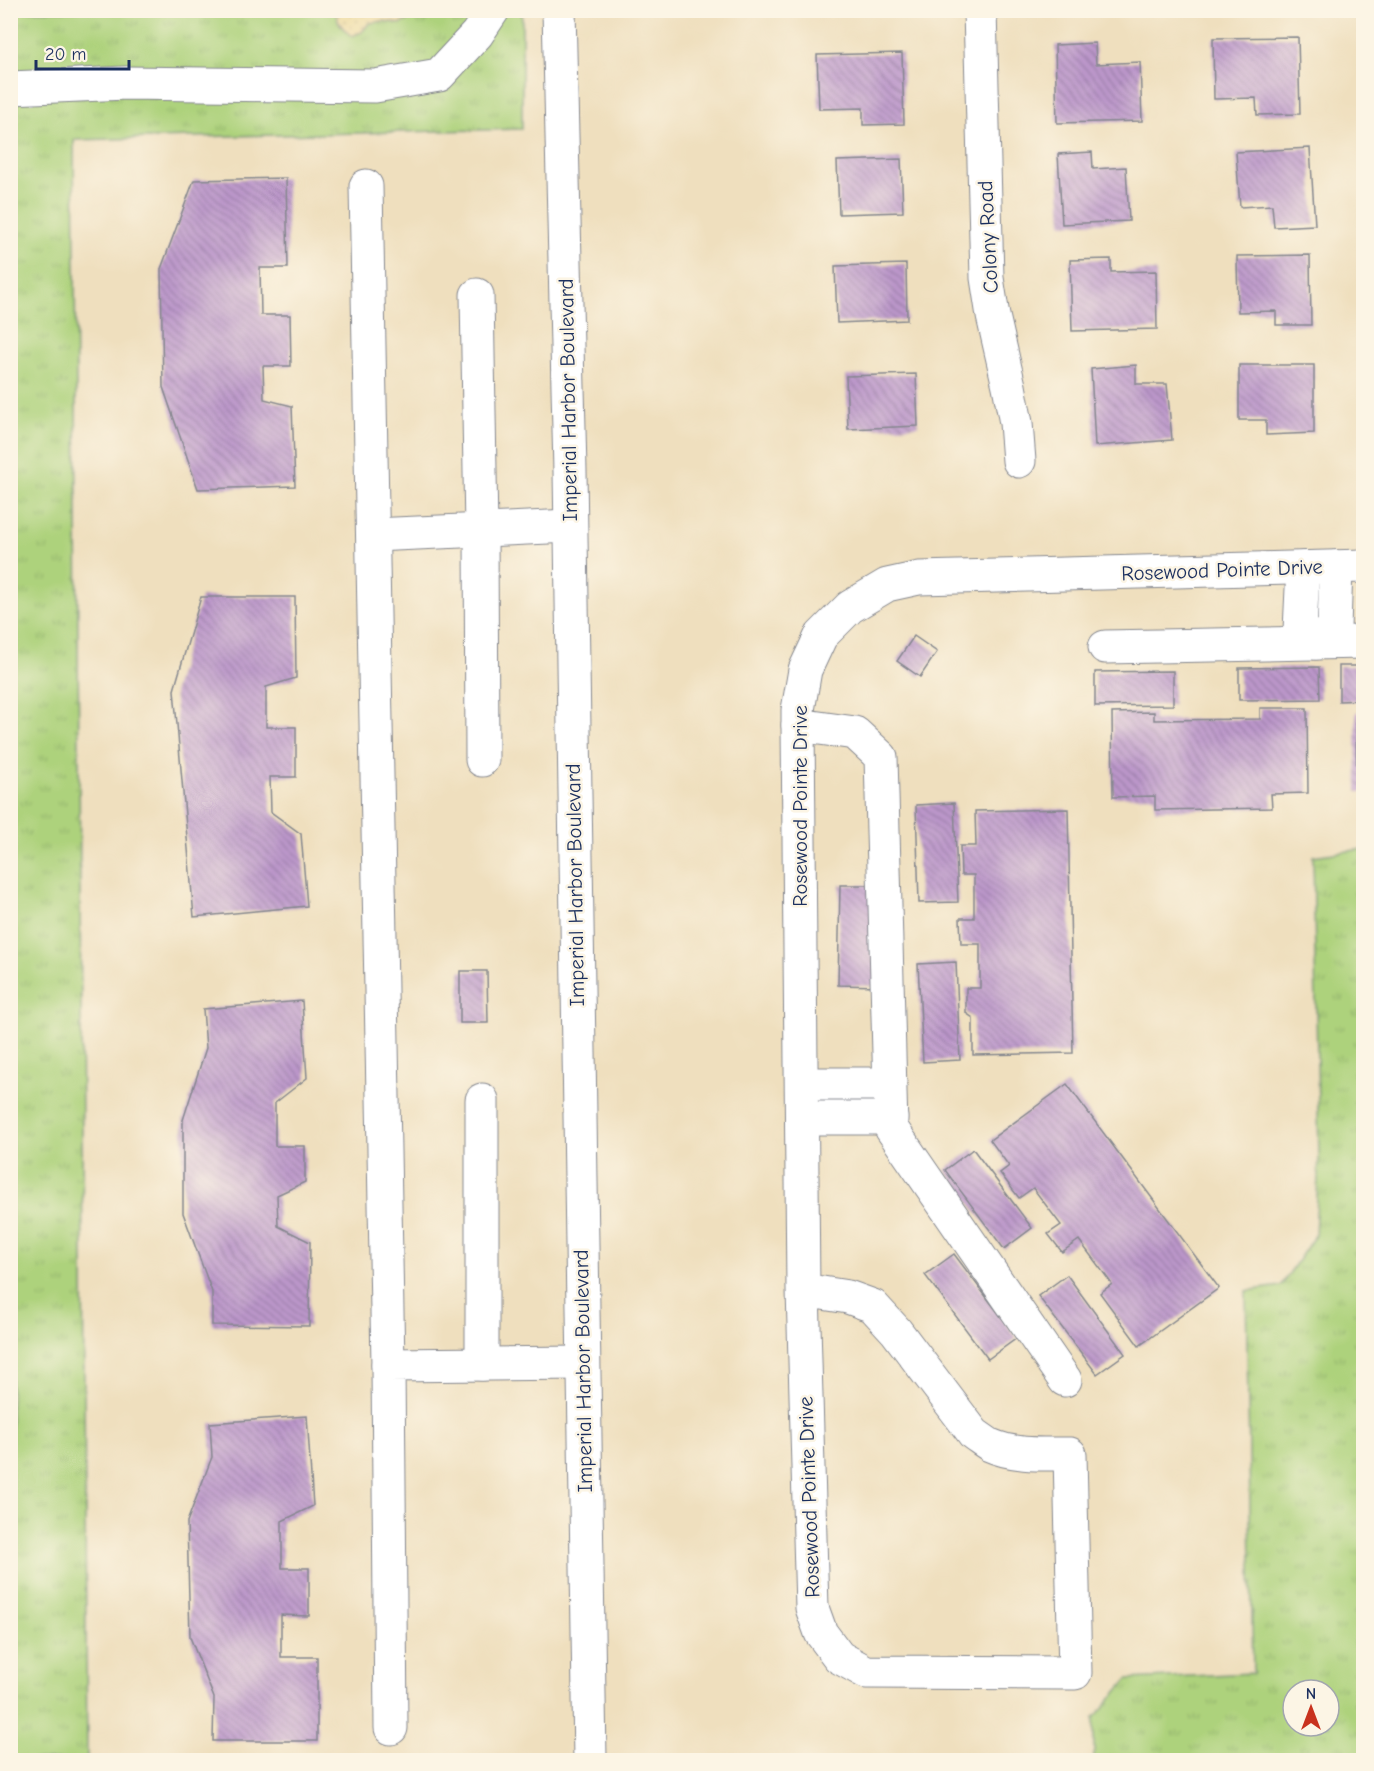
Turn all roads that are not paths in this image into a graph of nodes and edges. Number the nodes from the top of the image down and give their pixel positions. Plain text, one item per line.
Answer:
1 (493, 10) edge
2 (559, 10) edge
3 (980, 10) edge
4 (10, 88) edge
5 (366, 186) dead end
6 (477, 295) dead end
7 (1019, 461) dead end
8 (570, 526) junction
9 (481, 530) junction
10 (373, 534) junction
11 (1350, 567) edge
12 (1303, 568) junction
13 (1364, 642) edge
14 (1316, 643) junction
15 (1105, 647) dead end
16 (798, 725) junction
17 (482, 760) dead end
18 (802, 1084) junction
19 (890, 1084) junction
20 (482, 1100) dead end
21 (802, 1118) junction
22 (891, 1118) junction
23 (803, 1290) junction
24 (583, 1363) junction
25 (482, 1364) junction
26 (388, 1365) junction
27 (1065, 1380) dead end
28 (391, 1728) dead end
29 (590, 1761) edge

1 - 4 street
2 - 8 street, Imperial Harbor Boulevard
3 - 7 street, Colony Road
5 - 10 street
6 - 9 street
8 - 9 street
8 - 24 street, Imperial Harbor Boulevard
9 - 10 street
9 - 17 street
10 - 26 street
11 - 12 street, Rosewood Pointe Drive
11 - 14 street
12 - 14 street
12 - 16 street, Rosewood Pointe Drive
13 - 14 street
14 - 15 street
16 - 18 street, Rosewood Pointe Drive
16 - 19 street
18 - 19 street
18 - 21 street, Rosewood Pointe Drive
19 - 22 street
20 - 25 street
21 - 22 street
21 - 23 street, Rosewood Pointe Drive
22 - 27 street
23 - 23 street, Rosewood Pointe Drive
24 - 25 street
24 - 29 street, Imperial Harbor Boulevard
25 - 26 street
26 - 28 street

